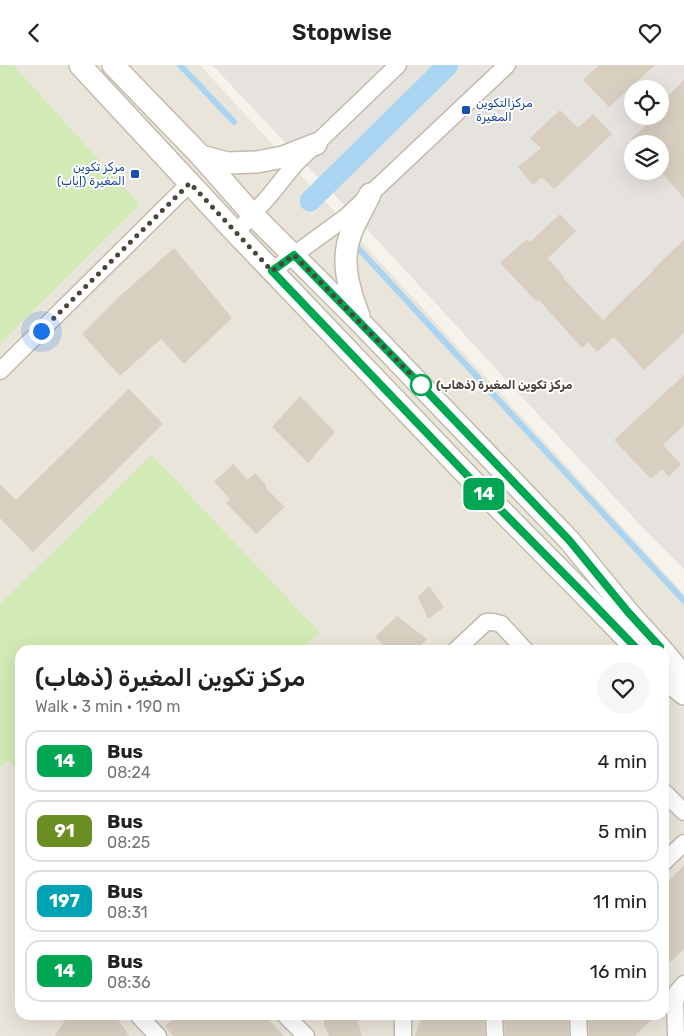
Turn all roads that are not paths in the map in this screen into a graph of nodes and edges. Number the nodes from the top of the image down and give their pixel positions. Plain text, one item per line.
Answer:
1 (80, 65) edge
2 (113, 65) edge
3 (398, 65) edge
4 (507, 65) edge
5 (316, 144) junction
6 (201, 156) junction
7 (190, 183) junction
8 (370, 195) junction
9 (253, 215) junction
10 (236, 233) junction
11 (294, 255) junction
12 (272, 271) junction
13 (362, 323) junction
14 (0, 371) edge
15 (461, 645) edge
16 (520, 645) edge
17 (633, 645) edge
18 (657, 645) edge
19 (669, 659) edge
20 (684, 677) edge
21 (669, 681) edge
22 (684, 694) edge
23 (669, 797) edge
24 (684, 812) edge
25 (684, 843) edge
26 (669, 857) edge
27 (684, 984) edge
28 (143, 1020) edge
29 (290, 1020) edge
30 (402, 1020) edge
31 (494, 1020) edge
32 (578, 1020) edge
33 (158, 1036) edge
34 (306, 1036) edge
35 (403, 1036) edge
36 (495, 1036) edge
37 (579, 1036) edge
38 (676, 1036) edge

1 - 7 street
2 - 6 street
3 - 5 street
4 - 8 street
5 - 6 street
5 - 9 street
6 - 9 street
7 - 10 street
7 - 14 street
8 - 11 street
8 - 13 street
9 - 10 street
9 - 11 street
10 - 12 street
11 - 12 street
11 - 13 street
12 - 17 street
13 - 18 street
15 - 16 street
19 - 20 street
21 - 22 street
23 - 24 street
25 - 26 street
27 - 38 street
28 - 33 street
29 - 34 street
30 - 35 street
31 - 36 street
32 - 37 street

